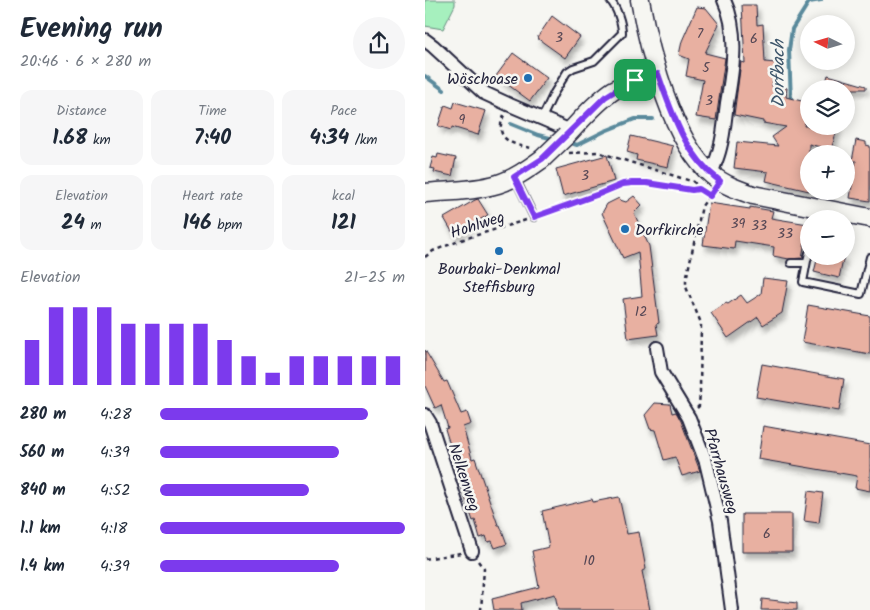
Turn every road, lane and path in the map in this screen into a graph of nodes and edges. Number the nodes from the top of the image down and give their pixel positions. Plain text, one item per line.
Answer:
1 (611, 0) edge
2 (724, 0) edge
3 (644, 1) edge
4 (425, 40) edge
5 (658, 74) junction
6 (510, 105) junction
7 (542, 118) junction
8 (569, 133) junction
9 (567, 153) dead end
10 (539, 154) junction
11 (711, 174) junction
12 (514, 177) junction
13 (699, 189) junction
14 (425, 193) edge
15 (534, 217) junction
16 (870, 218) edge
17 (425, 257) edge
18 (870, 257) edge
19 (791, 262) dead end
20 (800, 264) edge
21 (806, 265) edge
22 (657, 348) dead end
23 (425, 415) edge
24 (689, 418) junction
25 (472, 551) junction
26 (425, 559) edge
27 (481, 610) edge
28 (732, 610) edge

1 - 7 lane
2 - 11 street
3 - 5 main road
4 - 6 street
5 - 8 main road
5 - 11 main road
6 - 7 street
6 - 10 path
7 - 8 street
8 - 10 main road, bridge
9 - 13 path
10 - 12 main road
11 - 16 main road
12 - 14 main road
12 - 15 lane
13 - 15 path, Hohlweg
13 - 24 path, Hohlweg
15 - 17 path, Hohlweg
18 - 21 lane
19 - 20 lane
22 - 24 street, Pfarrhausweg
23 - 25 street, Nelkenweg
24 - 28 street, Pfarrhausweg
25 - 26 path
25 - 27 path

